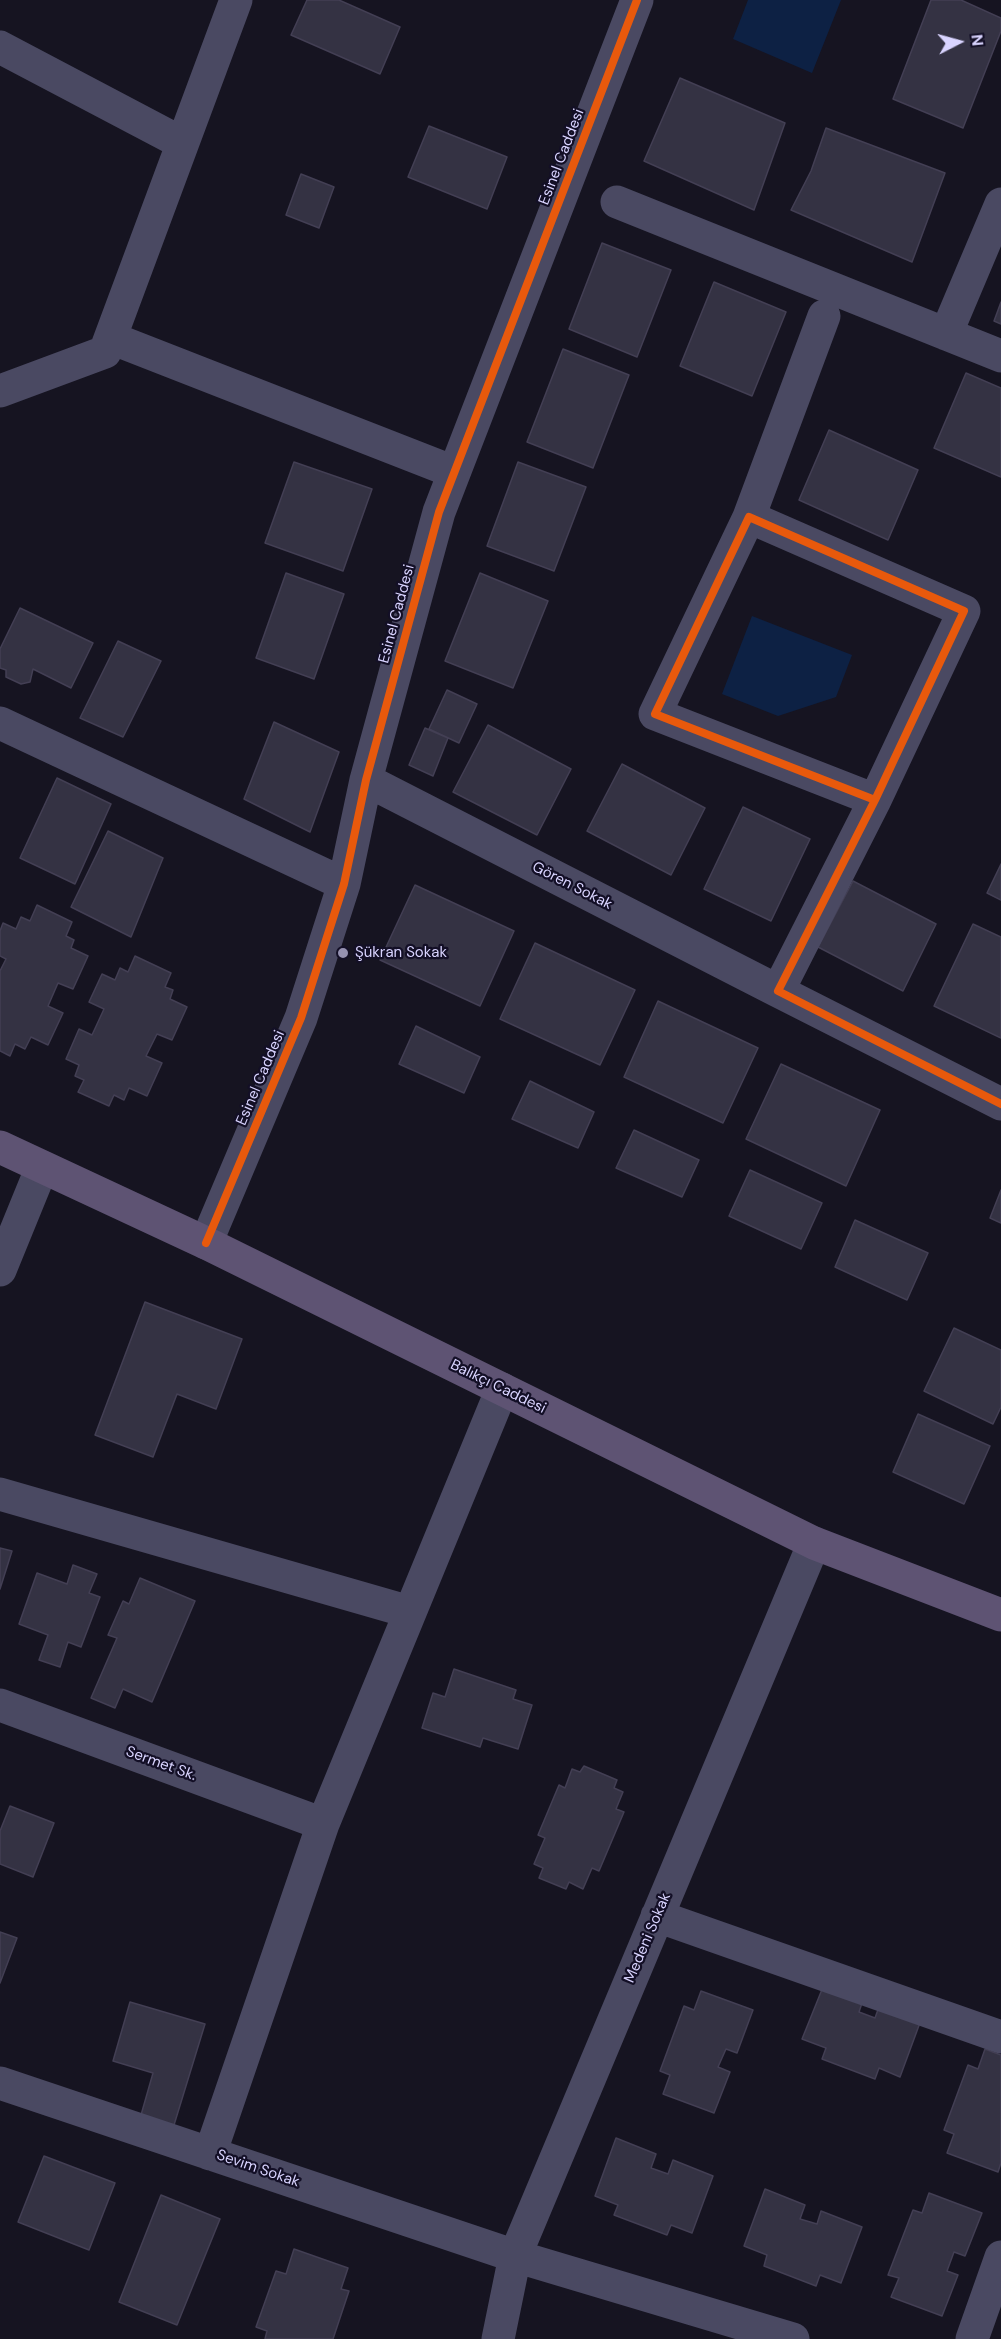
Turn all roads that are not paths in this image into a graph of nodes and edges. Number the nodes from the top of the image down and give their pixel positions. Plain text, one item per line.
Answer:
1 (236, 0) edge
2 (637, 0) edge
3 (0, 47) edge
4 (182, 143) junction
5 (617, 202) dead end
6 (1001, 204) edge
7 (824, 315) dead end
8 (946, 334) junction
9 (111, 338) junction
10 (1001, 356) edge
11 (0, 391) edge
12 (454, 472) junction
13 (749, 517) junction
14 (0, 723) edge
15 (366, 780) junction
16 (875, 800) junction
17 (344, 884) junction
18 (778, 991) junction
19 (1001, 1104) edge
20 (0, 1147) edge
21 (42, 1167) junction
22 (206, 1243) junction
23 (0, 1270) edge
24 (502, 1389) junction
25 (0, 1494) edge
26 (813, 1543) junction
27 (410, 1612) junction
28 (1001, 1615) edge
29 (0, 1705) edge
30 (323, 1824) junction
31 (657, 1916) junction
32 (1001, 2037) edge
33 (0, 2083) edge
34 (210, 2154) junction
35 (515, 2256) junction
36 (1001, 2257) edge
37 (783, 2338) edge
38 (498, 2339) edge
39 (972, 2339) edge

1 - 4 street
2 - 12 street, Esinel Caddesi
3 - 4 street
4 - 9 street
5 - 8 street
6 - 8 street
7 - 13 street
8 - 10 street
9 - 11 street
9 - 12 street
12 - 15 street, Esinel Caddesi
13 - 16 street
13 - 16 street
14 - 17 street
15 - 17 street, Esinel Caddesi
15 - 18 street, Gören Sokak
16 - 18 street
17 - 22 street, Esinel Caddesi
18 - 19 street, Gören Sokak
20 - 21 main road, Balıkçı Caddesi
21 - 22 main road, Balıkçı Caddesi
21 - 23 street
22 - 24 main road, Balıkçı Caddesi
24 - 26 main road, Balıkçı Caddesi
24 - 27 street
25 - 27 street
26 - 28 main road, Balıkçı Caddesi
26 - 31 street, Medeni Sokak
27 - 30 street
29 - 30 street, Sermet Sk.
30 - 34 street
31 - 32 street
31 - 35 street, Medeni Sokak
33 - 34 street, Sevim Sokak
34 - 35 street, Sevim Sokak
35 - 37 street, Sevim Sokak
35 - 38 street, Medeni Sokak
36 - 39 street

